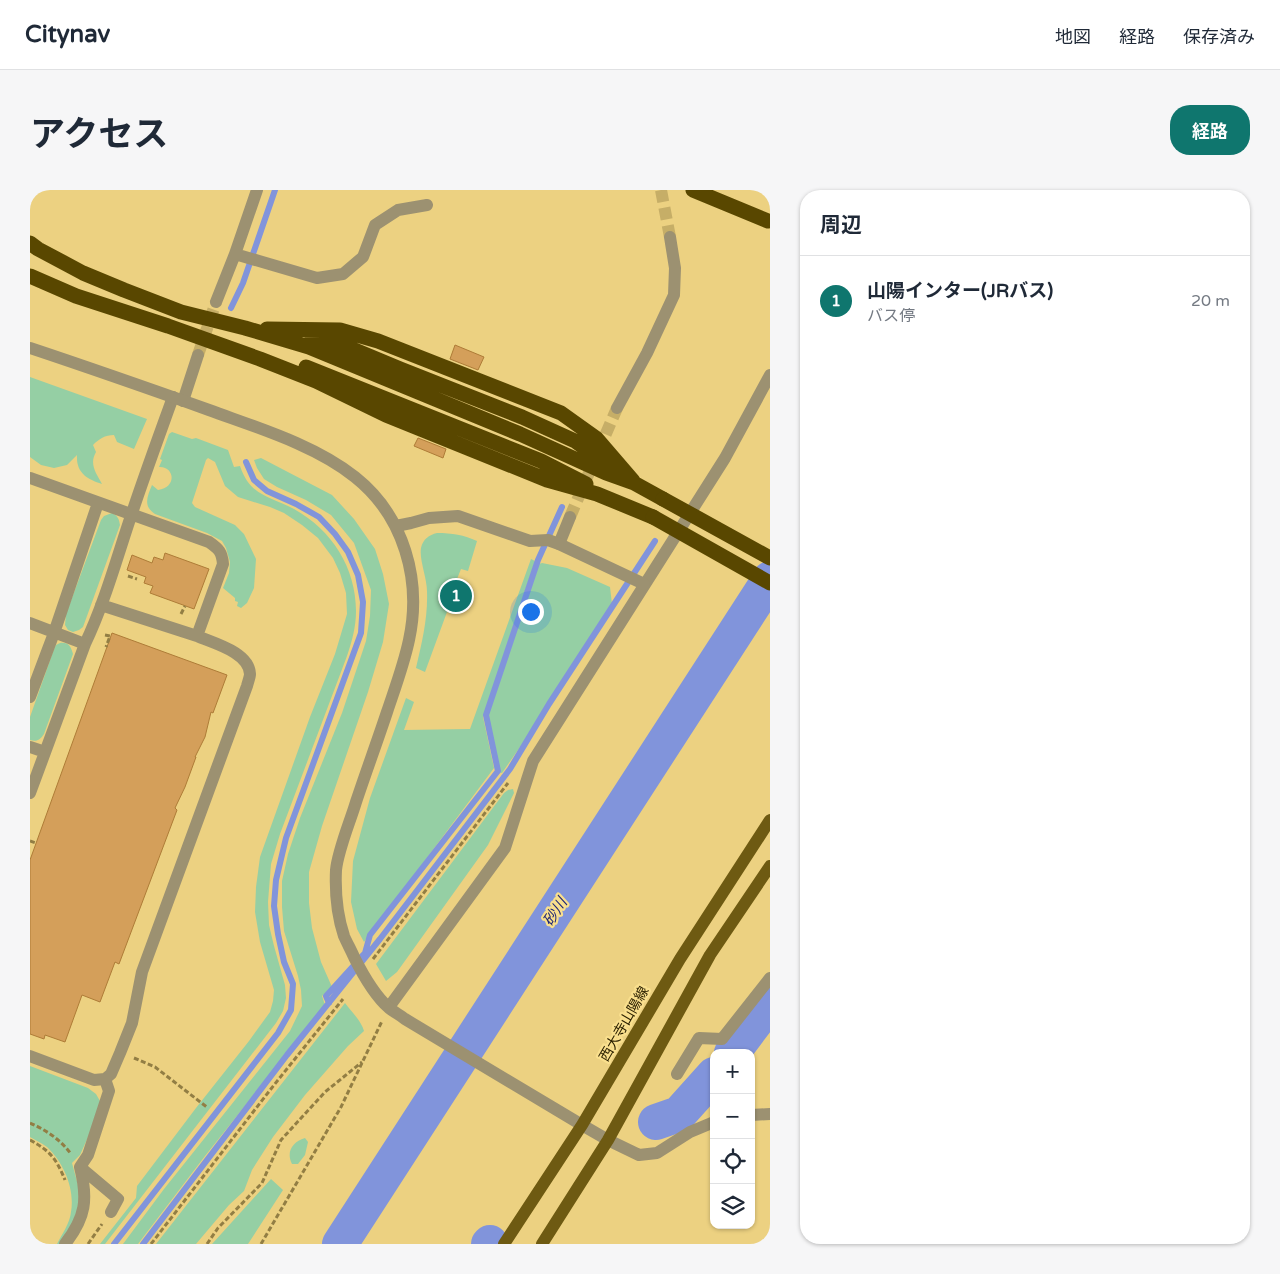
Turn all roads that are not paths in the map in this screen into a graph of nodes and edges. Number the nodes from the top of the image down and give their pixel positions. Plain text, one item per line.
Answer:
1 (257, 190) edge
2 (693, 190) edge
3 (706, 190) edge
4 (427, 204) dead end
5 (769, 221) edge
6 (30, 236) edge
7 (670, 237) tunnel mouth
8 (34, 246) edge
9 (235, 254) junction
10 (30, 276) edge
11 (216, 302) tunnel mouth
12 (245, 328) junction
13 (30, 348) edge
14 (198, 355) tunnel mouth
15 (770, 375) edge
16 (178, 399) junction
17 (616, 408) tunnel mouth
18 (30, 478) edge
19 (634, 483) junction
20 (98, 503) junction
21 (131, 514) junction
22 (570, 518) tunnel mouth
23 (396, 526) junction
24 (559, 544) junction
25 (770, 558) edge
26 (770, 583) edge
27 (644, 584) junction
28 (101, 605) junction
29 (30, 623) edge
30 (54, 632) junction
31 (197, 636) junction
32 (85, 644) junction
33 (30, 697) edge
34 (30, 747) edge
35 (44, 752) junction
36 (30, 793) edge
37 (770, 820) edge
38 (770, 866) edge
39 (770, 978) edge
40 (389, 1007) junction
41 (30, 1056) edge
42 (677, 1074) dead end
43 (105, 1078) junction
44 (770, 1114) edge
45 (755, 1115) edge
46 (710, 1124) edge
47 (582, 1125) junction
48 (608, 1140) junction
49 (80, 1167) junction
50 (111, 1212) road end
51 (65, 1244) edge
52 (504, 1244) edge
53 (542, 1244) edge

1 - 9 street
2 - 5 highway
3 - 5 highway
4 - 9 street
6 - 8 highway
7 - 17 street
8 - 12 highway
9 - 11 street
10 - 26 highway, bridge
12 - 19 highway
12 - 19 highway
13 - 16 street
14 - 16 street
15 - 27 street
16 - 21 street
16 - 23 street
18 - 20 street
19 - 25 highway, bridge
20 - 21 street
20 - 30 street
21 - 28 street
21 - 31 street
22 - 24 street
23 - 24 street
23 - 40 street
24 - 27 street
27 - 40 street
28 - 31 street
28 - 32 street
29 - 30 street
30 - 32 street
30 - 33 street
31 - 43 street
32 - 35 street
34 - 35 street
35 - 36 street
37 - 47 main road, 西大寺山陽線
38 - 48 main road
39 - 42 street
40 - 47 street
41 - 43 street
43 - 49 street
44 - 45 street
46 - 48 street
47 - 48 street
47 - 52 main road, 西大寺山陽線
48 - 53 main road
49 - 50 street
49 - 51 street

